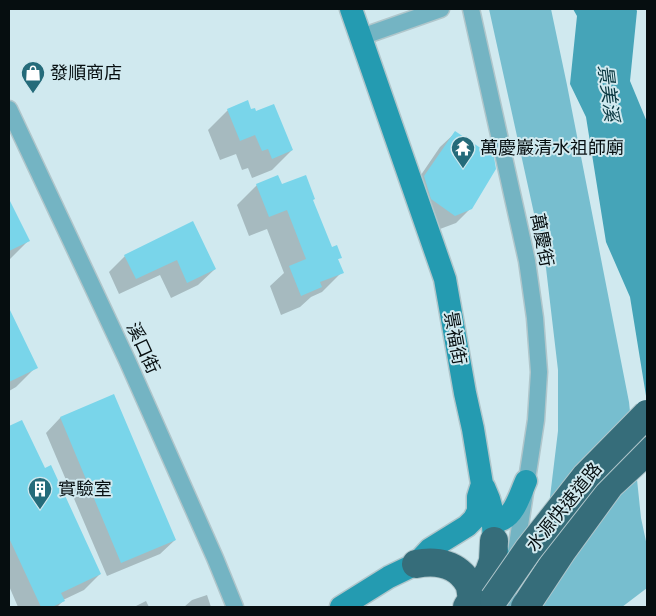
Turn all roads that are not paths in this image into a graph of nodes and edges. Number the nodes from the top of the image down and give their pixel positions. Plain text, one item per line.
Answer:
1 (351, 9) edge
2 (441, 9) edge
3 (471, 9) edge
4 (361, 37) junction
5 (9, 109) edge
6 (647, 414) edge
7 (647, 451) edge
8 (526, 481) junction
9 (482, 484) junction
10 (492, 510) junction
11 (494, 541) junction
12 (416, 564) junction
13 (494, 604) edge
14 (235, 607) edge
15 (341, 607) edge

1 - 4 street, 景福街
2 - 4 street
3 - 8 street, 萬慶街
4 - 9 street, 景福街
5 - 14 street, 溪口街
6 - 13 highway, 水源快速道路, bridge
7 - 13 highway, 水源快速道路
8 - 10 street
8 - 13 street, 萬慶街
9 - 10 street
9 - 12 street, 景福街
10 - 11 street
11 - 13 highway
11 - 13 street
12 - 13 highway
12 - 15 street, 景福街

